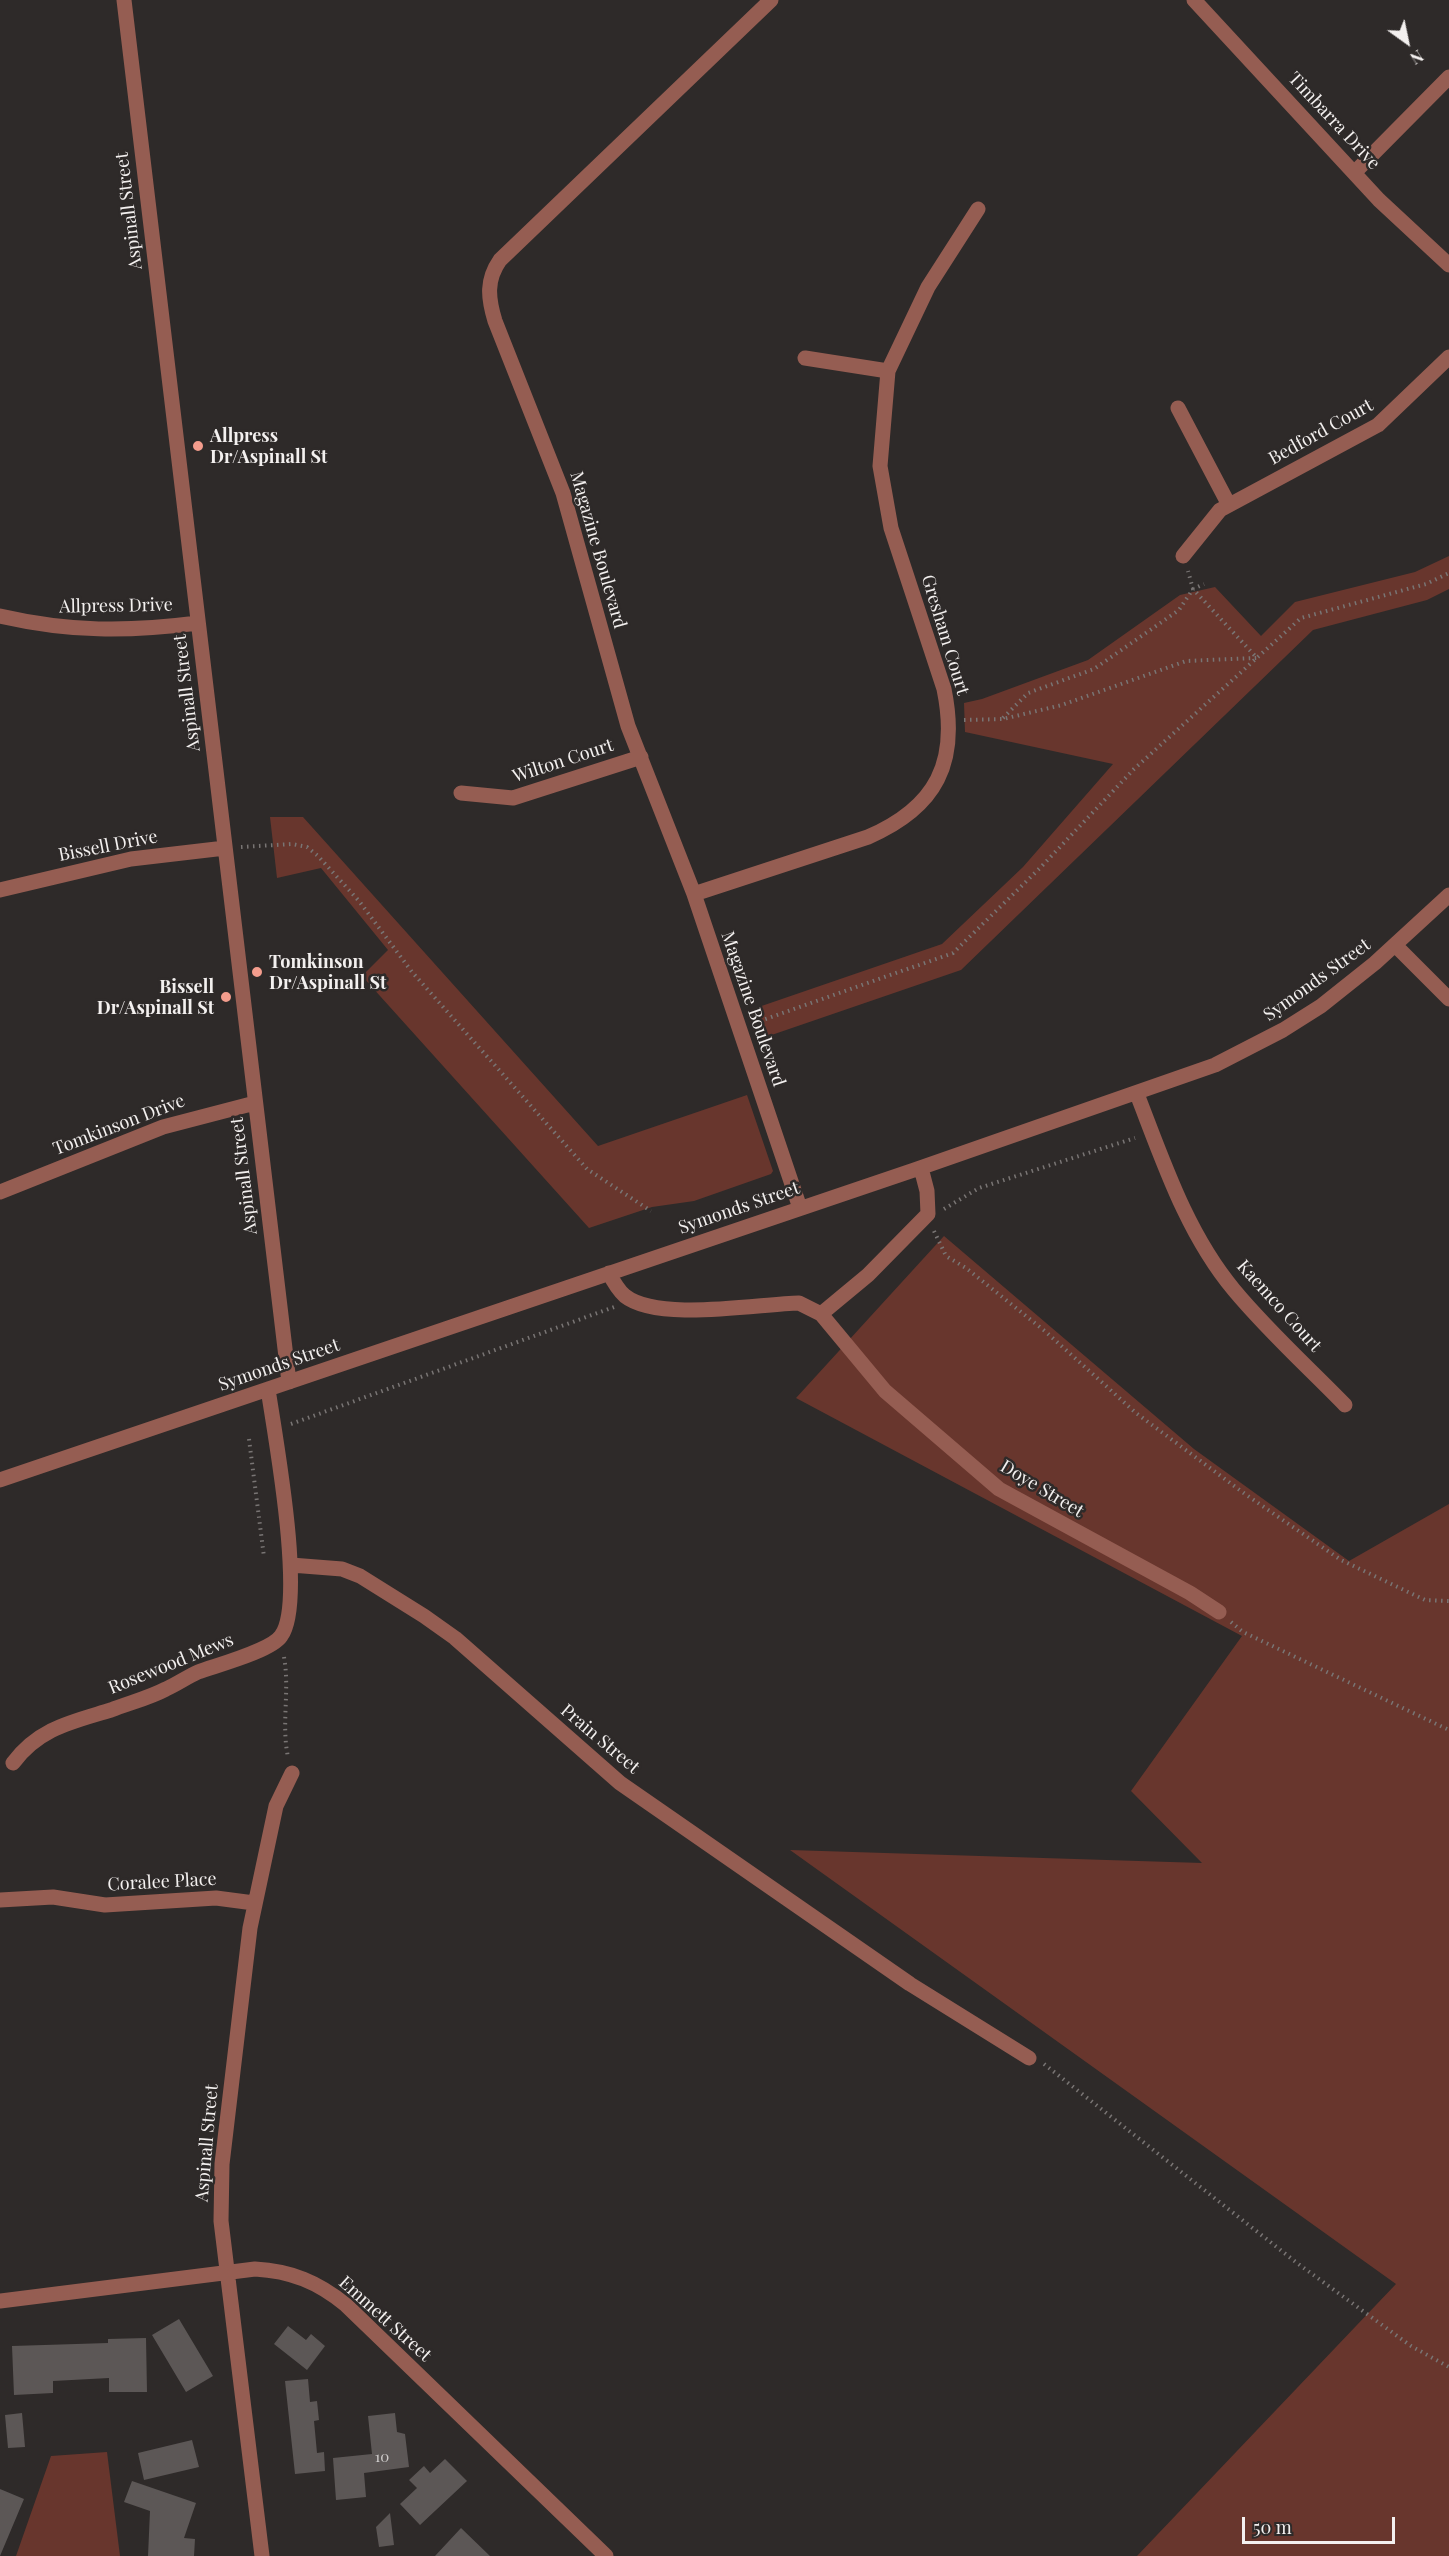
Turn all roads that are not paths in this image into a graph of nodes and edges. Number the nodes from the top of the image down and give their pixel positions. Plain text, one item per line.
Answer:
1 (124, 0) edge
2 (771, 0) edge
3 (1194, 0) edge
4 (1449, 77) edge
5 (1355, 172) junction
6 (978, 209) dead end
7 (1449, 265) edge
8 (1449, 357) edge
9 (805, 358) dead end
10 (888, 371) junction
11 (1178, 408) dead end
12 (1229, 504) junction
13 (1183, 556) road end
14 (0, 616) edge
15 (198, 623) junction
16 (641, 757) junction
17 (461, 793) dead end
18 (225, 848) junction
19 (0, 890) edge
20 (694, 894) junction
21 (1449, 895) edge
22 (1395, 945) junction
23 (1449, 999) edge
24 (1137, 1094) junction
25 (255, 1102) junction
26 (921, 1168) junction
27 (0, 1192) edge
28 (800, 1208) junction
29 (609, 1274) junction
30 (821, 1314) junction
31 (289, 1382) junction
32 (268, 1389) junction
33 (1345, 1405) dead end
34 (0, 1480) edge
35 (291, 1565) junction
36 (1219, 1612) road end
37 (13, 1762) dead end
38 (292, 1773) road end
39 (0, 1900) edge
40 (254, 1903) junction
41 (1029, 2058) road end
42 (228, 2272) junction
43 (0, 2301) edge
44 (262, 2556) edge
45 (606, 2556) edge

1 - 15 street, Aspinall Street
2 - 16 street, Magazine Boulevard
3 - 5 street, Timbarra Drive
4 - 5 street
5 - 7 street, Timbarra Drive
6 - 10 street, Gresham Court
8 - 12 street, Bedford Court
9 - 10 street
10 - 20 street, Gresham Court
11 - 12 street
12 - 13 street, Bedford Court
14 - 15 street, Allpress Drive
15 - 18 street, Aspinall Street
16 - 17 street, Wilton Court
16 - 20 street, Magazine Boulevard
18 - 19 street, Bissell Drive
18 - 25 street, Aspinall Street
20 - 28 street, Magazine Boulevard
21 - 22 street, Symonds Street
22 - 23 street
22 - 24 street, Symonds Street
24 - 26 street, Symonds Street
24 - 33 street, Kaemco Court
25 - 27 street, Tomkinson Drive
25 - 31 street, Aspinall Street
26 - 28 street, Symonds Street
26 - 30 street
28 - 29 street, Symonds Street
29 - 30 street
29 - 31 street, Symonds Street
30 - 36 street, Doye Street
31 - 32 street, Symonds Street
32 - 34 street, Symonds Street
32 - 35 street
35 - 37 street, Rosewood Mews
35 - 41 street, Prain Street
38 - 40 street, Aspinall Street
39 - 40 street, Coralee Place
40 - 42 street, Aspinall Street
42 - 43 street, Emmett Street
42 - 44 street, Aspinall Street
42 - 45 street, Emmett Street

